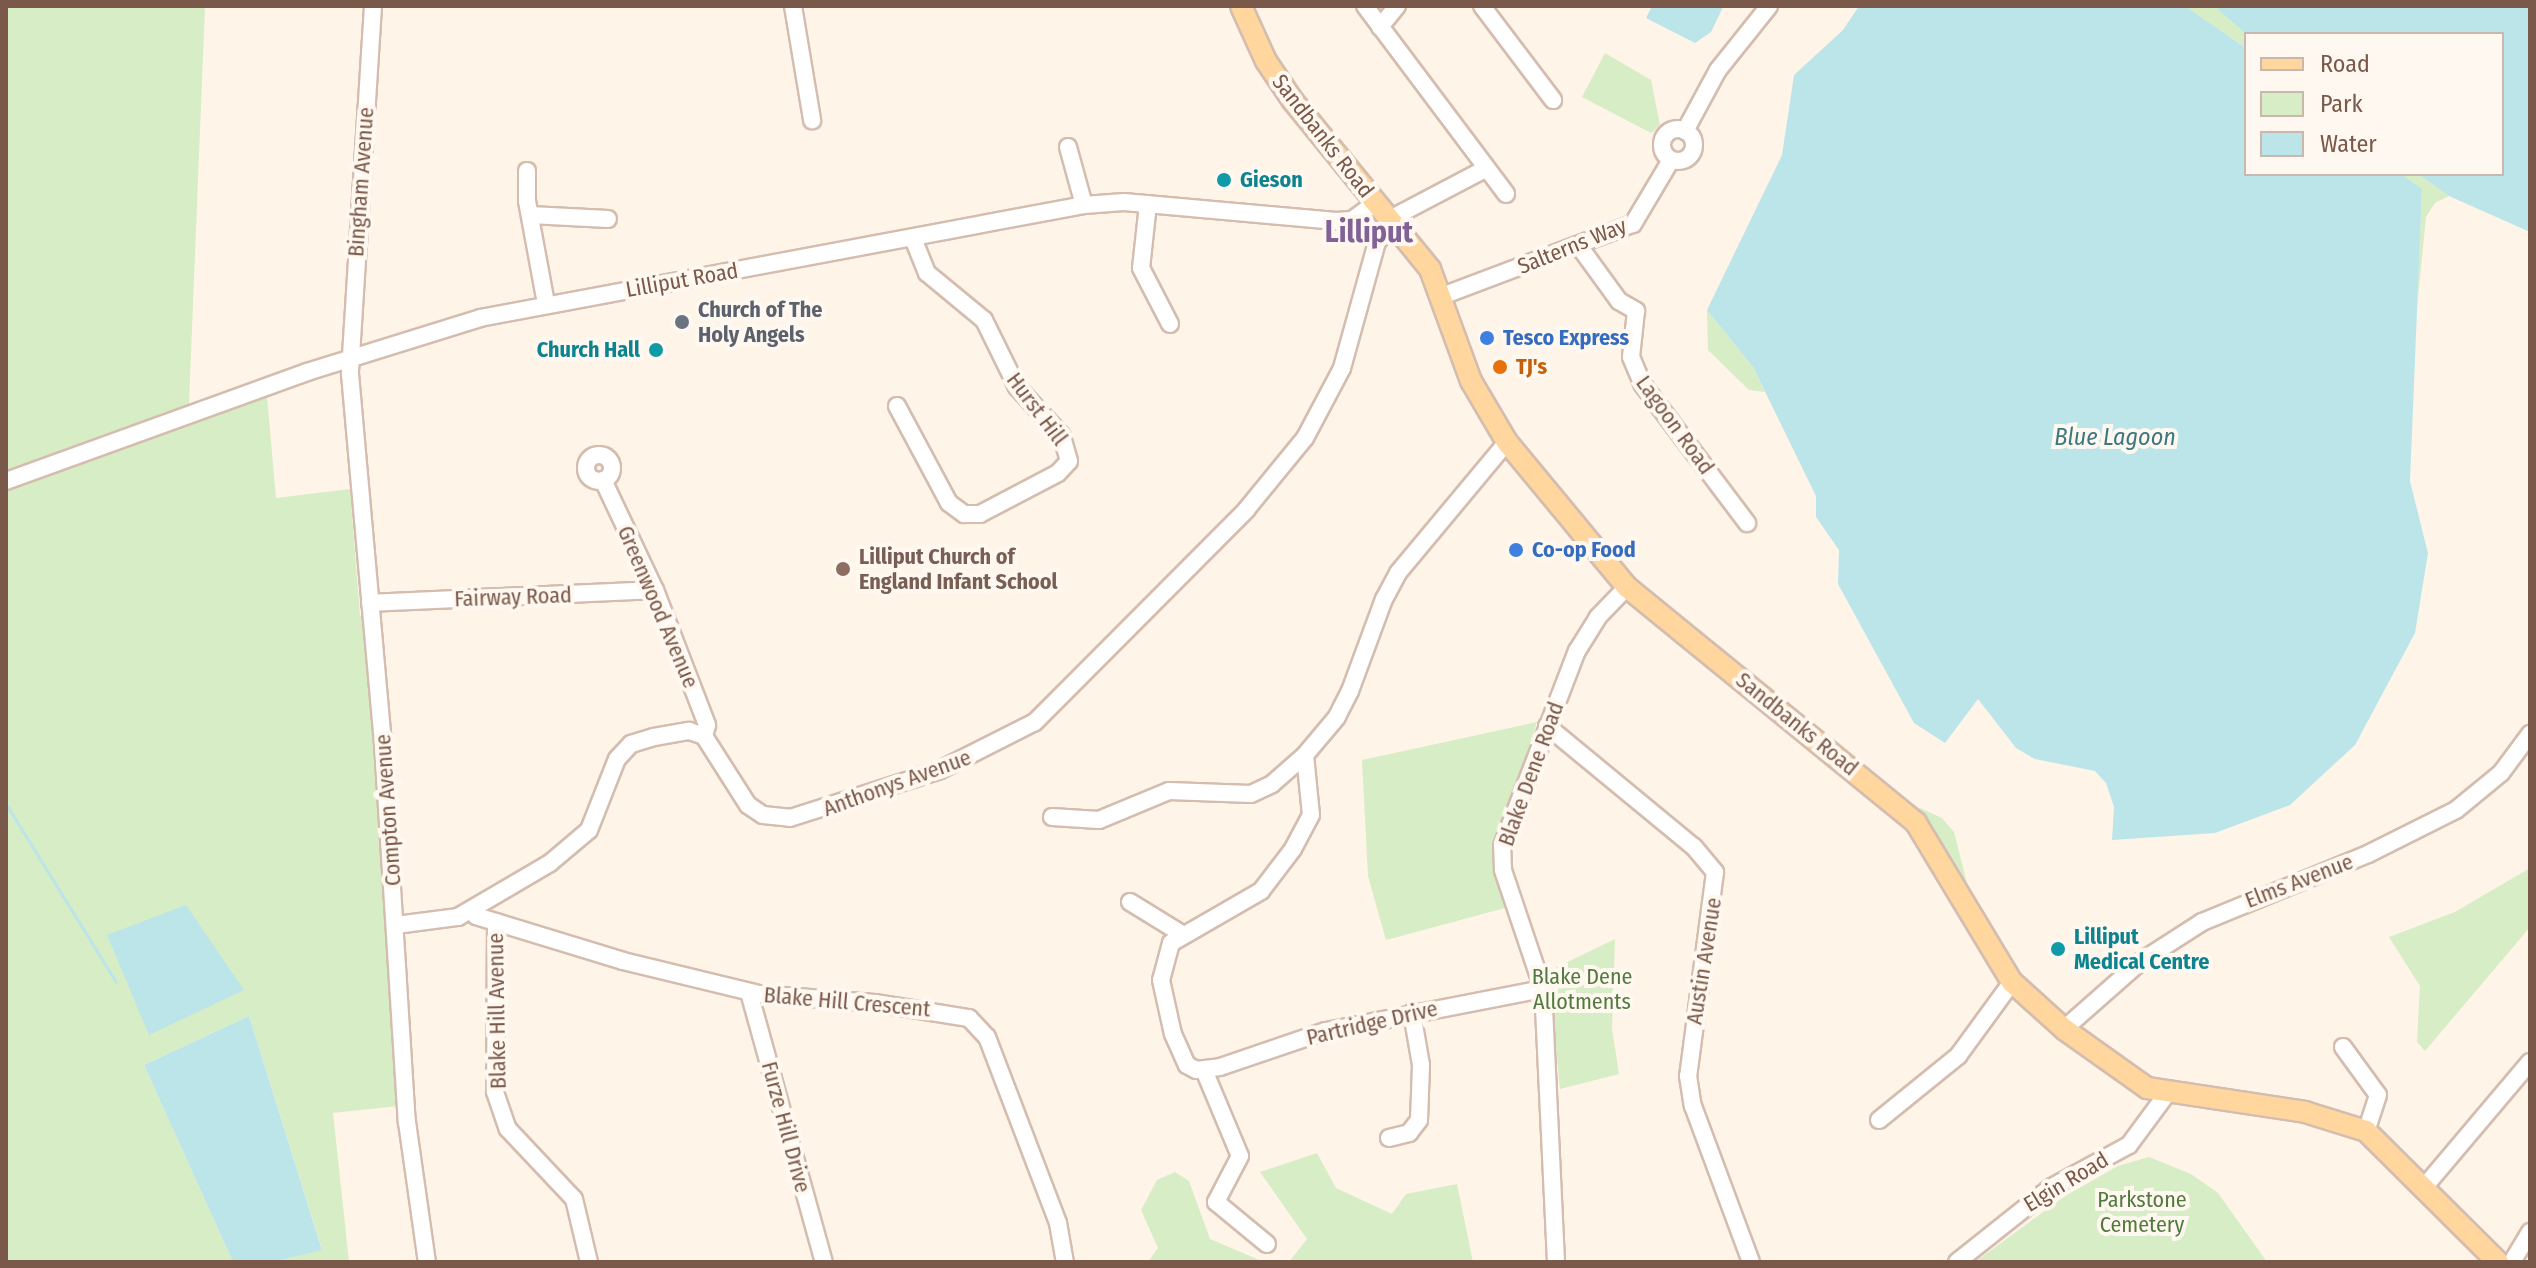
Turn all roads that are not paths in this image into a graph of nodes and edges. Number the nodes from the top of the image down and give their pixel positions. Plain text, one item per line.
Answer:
1 (373, 6) edge
2 (793, 6) edge
3 (1241, 6) edge
4 (1365, 6) edge
5 (1397, 6) edge
6 (1482, 6) edge
7 (1769, 6) edge
8 (1380, 27) junction
9 (1553, 100) dead end
10 (812, 120) dead end
11 (1068, 147) dead end
12 (1485, 169) junction
13 (527, 171) dead end
14 (1506, 194) dead end
15 (1375, 203) junction
16 (1148, 204) junction
17 (1084, 205) junction
18 (530, 215) junction
19 (608, 219) dead end
20 (1390, 222) junction
21 (913, 238) junction
22 (1579, 246) junction
23 (1442, 296) junction
24 (546, 304) junction
25 (1170, 324) dead end
26 (352, 357) junction
27 (897, 406) dead end
28 (1507, 442) junction
29 (603, 480) dead end
30 (6, 481) edge
31 (1747, 523) dead end
32 (1627, 587) junction
33 (655, 590) junction
34 (370, 603) junction
35 (1547, 726) junction
36 (2530, 734) edge
37 (704, 736) junction
38 (1305, 755) junction
39 (1052, 817) dead end
40 (1130, 902) dead end
41 (472, 910) junction
42 (496, 922) junction
43 (396, 925) junction
44 (1182, 934) junction
45 (2012, 982) junction
46 (1543, 989) junction
47 (749, 992) junction
48 (1412, 1013) junction
49 (2064, 1029) junction
50 (2343, 1047) dead end
51 (2530, 1062) edge
52 (1204, 1070) junction
53 (2166, 1095) junction
54 (1879, 1120) dead end
55 (2366, 1131) junction
56 (1389, 1138) dead end
57 (2426, 1185) junction
58 (2530, 1232) edge
59 (1267, 1244) dead end
60 (427, 1262) edge
61 (589, 1262) edge
62 (824, 1262) edge
63 (1065, 1262) edge
64 (1556, 1262) edge
65 (1751, 1262) edge
66 (1957, 1262) edge
67 (2498, 1262) edge
68 (2512, 1262) edge

1 - 26 street, Bingham Avenue
2 - 10 street
3 - 15 main road, Sandbanks Road
4 - 8 street
5 - 8 street
6 - 9 street
7 - 22 street, Salterns Way
8 - 12 street
11 - 17 street
12 - 14 street
12 - 20 street
13 - 18 street
15 - 16 street, Lilliput Road
15 - 20 main road, Sandbanks Road
16 - 17 street, Lilliput Road
16 - 25 street
17 - 21 street, Lilliput Road
18 - 19 street
18 - 24 street
20 - 23 main road, Sandbanks Road
20 - 37 street, Anthonys Avenue
21 - 24 street, Lilliput Road
21 - 27 street, Hurst Hill
22 - 23 street, Salterns Way
22 - 31 street, Lagoon Road
23 - 28 main road, Sandbanks Road
24 - 26 street, Lilliput Road
26 - 30 street, Lilliput Road
26 - 34 street, Compton Avenue
28 - 32 main road, Sandbanks Road
28 - 38 street
29 - 33 street, Greenwood Avenue
32 - 35 street, Blake Dene Road
32 - 45 main road, Sandbanks Road
33 - 34 street, Fairway Road
33 - 37 street, Greenwood Avenue
34 - 43 street, Compton Avenue
35 - 46 street, Blake Dene Road
35 - 65 street, Austin Avenue
36 - 49 street, Elms Avenue
37 - 41 street
38 - 39 street
38 - 44 street
40 - 44 street
41 - 42 street, Blake Hill Crescent
41 - 43 street
42 - 47 street, Blake Hill Crescent
42 - 61 street, Blake Hill Avenue
43 - 60 street, Compton Avenue
44 - 52 street
45 - 49 main road, Sandbanks Road
45 - 54 street
46 - 48 street, Partridge Drive
46 - 64 street, Blake Dene Road
47 - 62 street, Furze Hill Drive
47 - 63 street, Blake Hill Crescent
48 - 52 street, Partridge Drive
48 - 56 street
49 - 53 main road, Sandbanks Road
50 - 55 street
51 - 57 street
52 - 59 street
53 - 55 main road, Sandbanks Road
53 - 66 street, Elgin Road
55 - 57 main road, Sandbanks Road
57 - 67 main road, Sandbanks Road
58 - 68 street

